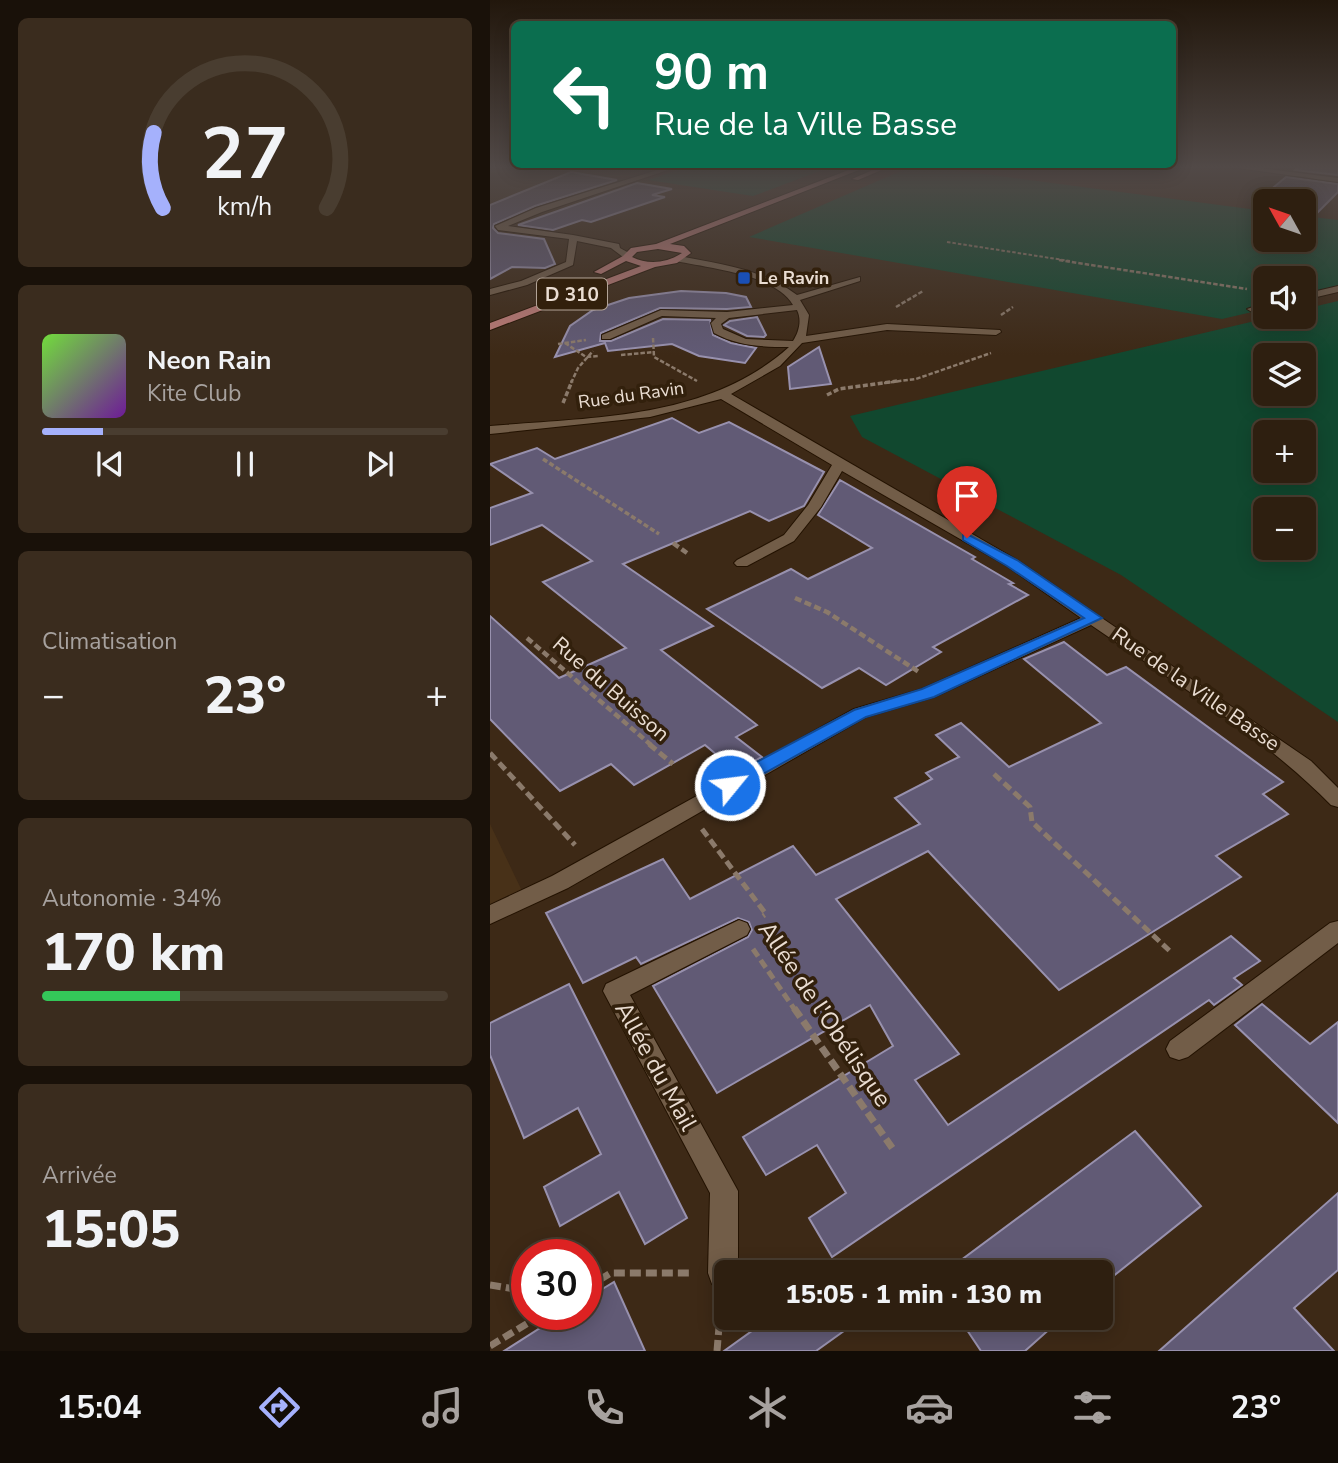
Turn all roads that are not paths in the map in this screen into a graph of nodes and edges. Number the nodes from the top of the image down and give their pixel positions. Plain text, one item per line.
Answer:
1 (503, 229) edge
2 (698, 229) edge
3 (573, 237) junction
4 (616, 246) junction
5 (653, 246) junction
6 (686, 252) junction
7 (626, 256) junction
8 (655, 264) junction
9 (588, 276) dead end
10 (857, 279) dead end
11 (1338, 289) edge
12 (490, 291) edge
13 (1316, 294) edge
14 (797, 303) junction
15 (726, 315) junction
16 (490, 327) edge
17 (996, 332) dead end
18 (606, 337) road end
19 (798, 342) junction
20 (722, 394) junction
21 (490, 430) edge
22 (839, 464) junction
23 (742, 563) dead end
24 (1095, 618) junction
25 (1338, 800) edge
26 (490, 915) edge
27 (739, 929) road end
28 (1338, 930) edge
29 (1179, 1049) dead end
30 (723, 1260) edge

1 - 3 street
2 - 5 main road
3 - 4 street
3 - 12 street
4 - 5 street
4 - 7 street
5 - 6 main road
5 - 7 main road
6 - 8 main road
6 - 14 street
7 - 8 main road
7 - 9 main road, D 310
8 - 16 main road, D 310
10 - 14 street
11 - 13 street
14 - 15 street
14 - 19 street
15 - 18 street
15 - 19 street
17 - 19 street
19 - 20 street, Rue du Ravin
20 - 21 street, Rue du Ravin
20 - 22 street, Rue de la Ville Basse
22 - 23 street
22 - 24 street, Rue de la Ville Basse
24 - 25 street, Rue de la Ville Basse
24 - 26 street
27 - 30 street, Allée du Mail
28 - 29 street

